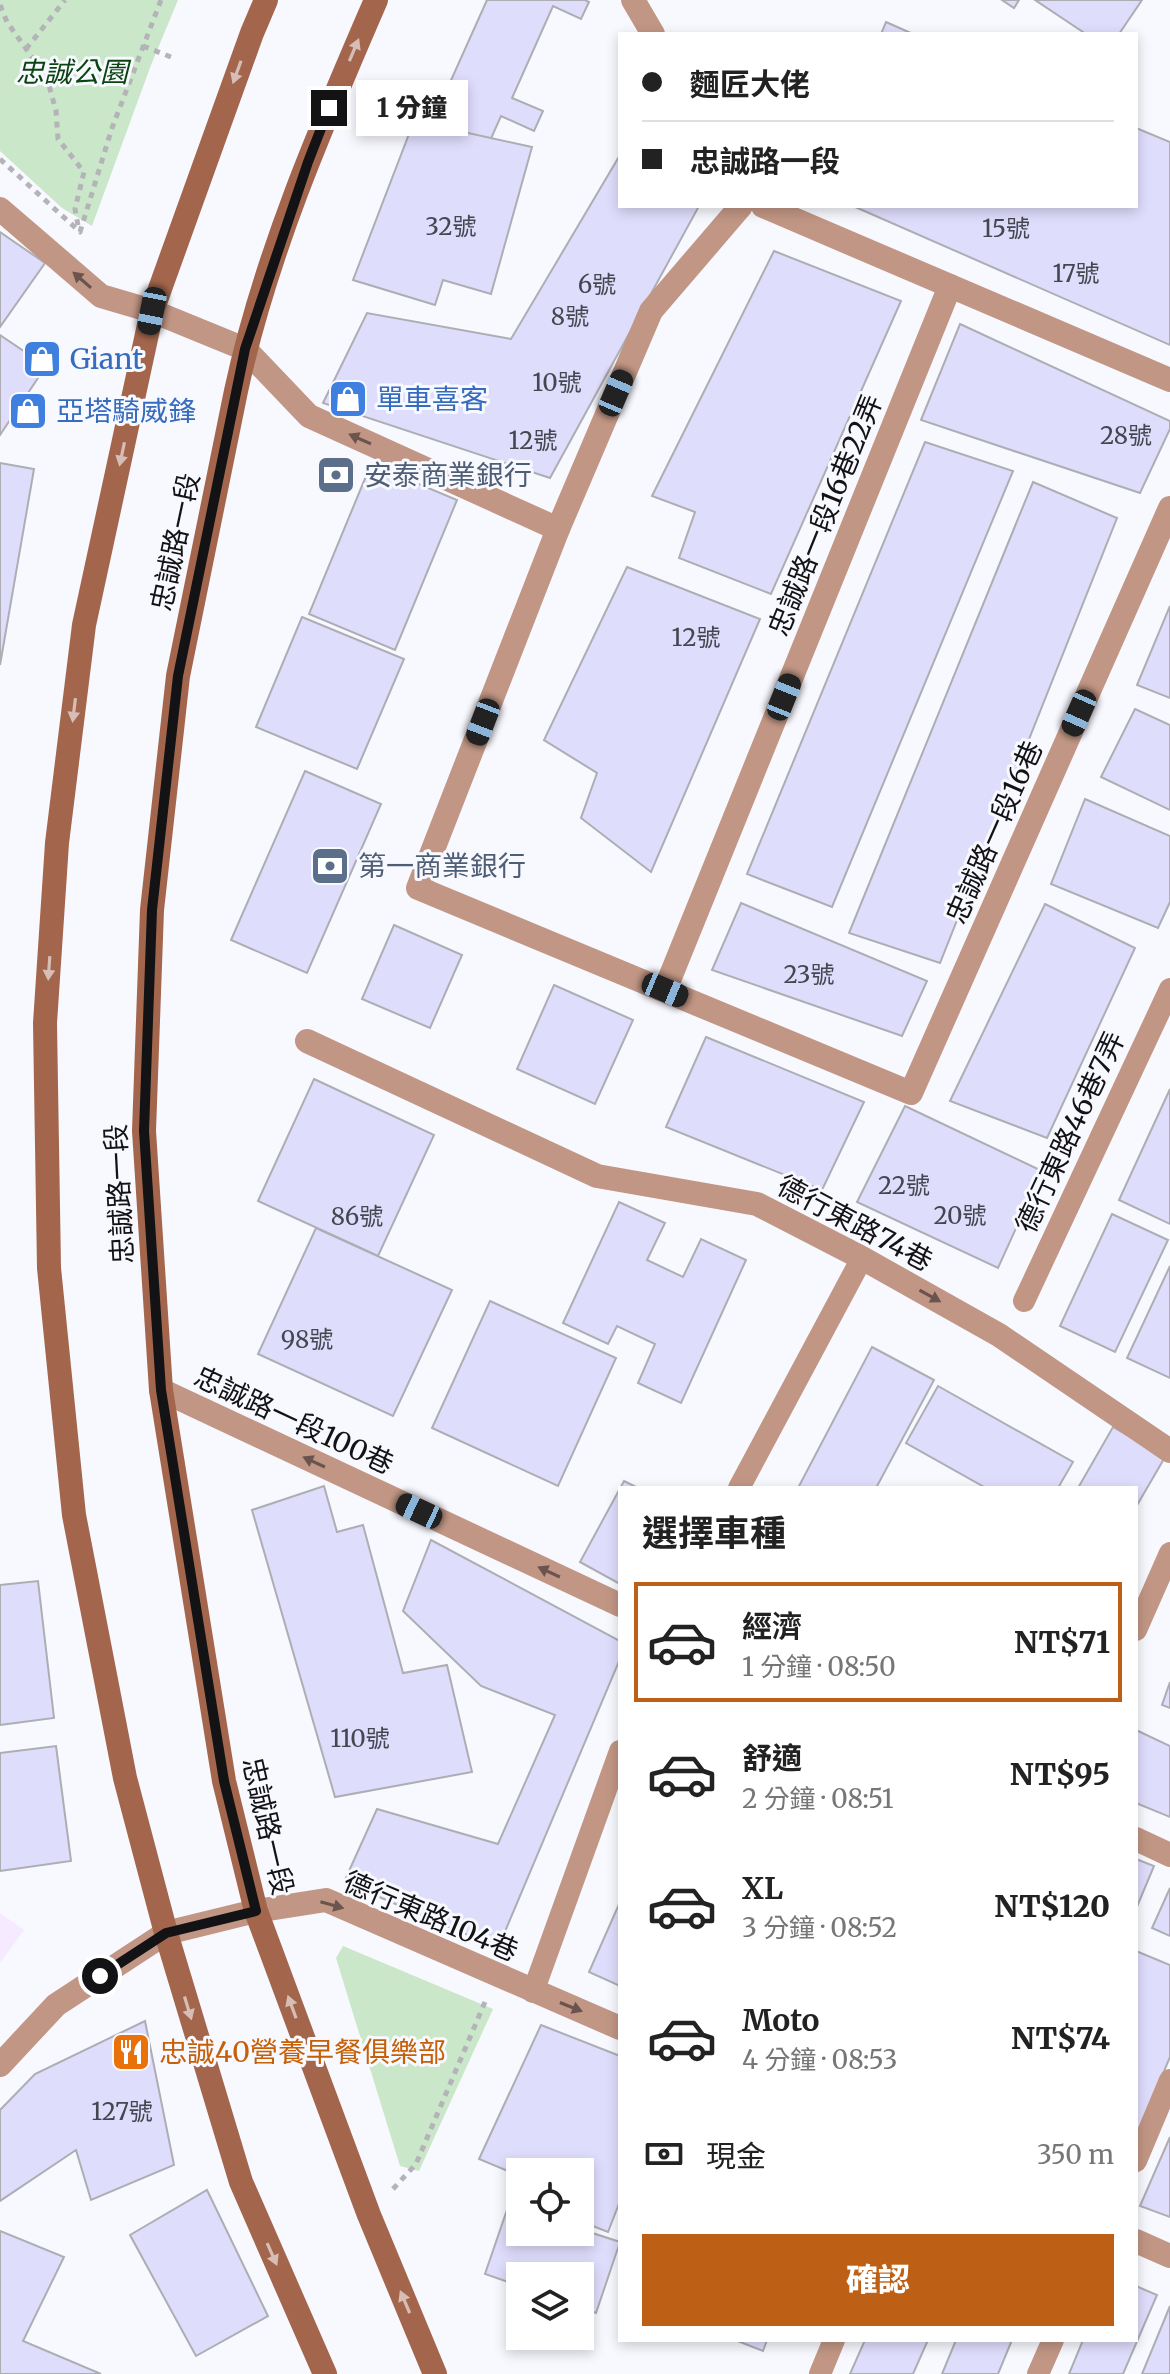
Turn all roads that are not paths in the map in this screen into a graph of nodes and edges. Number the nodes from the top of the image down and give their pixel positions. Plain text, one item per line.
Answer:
1 (266, 0) edge
2 (376, 0) edge
3 (633, 0) edge
4 (652, 32) edge
5 (739, 208) edge
6 (768, 208) edge
7 (0, 209) edge
8 (950, 286) junction
9 (152, 311) junction
10 (245, 349) junction
11 (1170, 380) edge
12 (1170, 508) edge
13 (558, 529) junction
14 (1170, 989) edge
15 (665, 990) junction
16 (307, 1041) dead end
17 (862, 1258) junction
18 (1024, 1301) dead end
19 (161, 1390) junction
20 (1170, 1451) edge
21 (740, 1486) edge
22 (1170, 1553) edge
23 (618, 1604) edge
24 (1138, 1625) edge
25 (618, 1757) edge
26 (1138, 1840) edge
27 (1170, 1855) edge
28 (256, 1911) junction
29 (166, 1933) junction
30 (533, 1992) junction
31 (618, 2027) edge
32 (0, 2065) edge
33 (1170, 2080) edge
34 (1138, 2156) edge
35 (1138, 2242) edge
36 (1170, 2256) edge
37 (833, 2342) edge
38 (1052, 2342) edge
39 (325, 2374) edge
40 (435, 2374) edge
41 (820, 2374) edge
42 (1038, 2374) edge

1 -> 9 street
10 -> 2 street, 忠誠路一段
3 - 4 street
5 - 13 street
6 - 8 street
9 -> 7 street
8 - 11 street
8 - 15 street, 忠誠路一段16巷22弄
9 - 10 street
9 -> 29 street
13 -> 10 street
10 - 19 street, 忠誠路一段
12 - 15 street, 忠誠路一段16巷
13 - 15 street
14 - 18 lane, 德行東路46巷7弄
16 - 17 street, 德行東路74巷
17 -> 20 street, 德行東路74巷
17 - 21 lane
23 -> 19 street, 忠誠路一段100巷
19 - 28 street, 忠誠路一段
22 - 24 lane
25 - 30 lane
26 - 27 street
28 - 29 street, 德行東路104巷
28 -> 30 street, 德行東路104巷
40 -> 28 street, 忠誠路一段
29 - 32 street, 德行東路104巷
29 -> 39 street
30 -> 31 street, 德行東路104巷
33 - 34 lane
35 - 36 street
37 - 41 lane
38 - 42 lane

